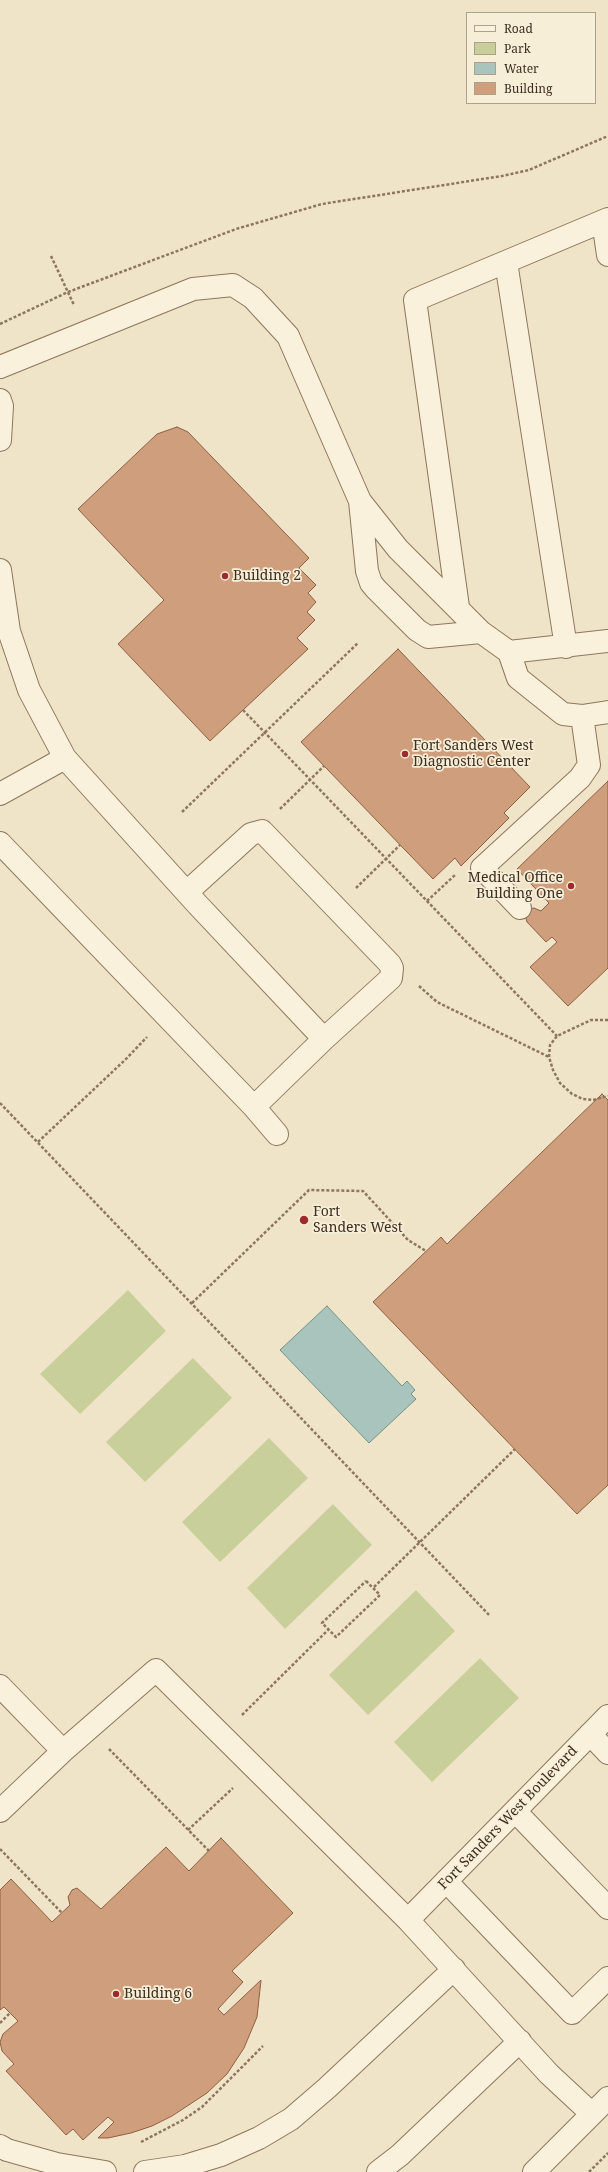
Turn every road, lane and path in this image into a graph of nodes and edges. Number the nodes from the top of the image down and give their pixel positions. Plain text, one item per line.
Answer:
1 (608, 136) edge
2 (605, 220) edge
3 (608, 254) edge
4 (51, 256) dead end
5 (506, 262) junction
6 (68, 292) junction
7 (0, 324) edge
8 (86, 331) junction
9 (0, 367) edge
10 (0, 400) edge
11 (0, 440) edge
12 (360, 502) junction
13 (0, 570) edge
14 (458, 607) junction
15 (482, 632) junction
16 (608, 641) edge
17 (358, 642) dead end
18 (566, 647) junction
19 (509, 652) junction
20 (243, 710) dead end
21 (608, 712) edge
22 (582, 716) junction
23 (265, 732) junction
24 (65, 758) junction
25 (324, 766) dead end
26 (310, 779) junction
27 (0, 794) edge
28 (182, 812) dead end
29 (259, 830) junction
30 (0, 843) edge
31 (400, 845) dead end
32 (386, 858) junction
33 (187, 892) junction
34 (336, 907) junction
35 (520, 908) dead end
36 (391, 978) junction
37 (167, 1017) junction
38 (608, 1020) edge
39 (557, 1036) junction
40 (324, 1039) junction
41 (549, 1057) junction
42 (608, 1096) edge
43 (0, 1103) edge
44 (254, 1107) junction
45 (277, 1134) dead end
46 (38, 1142) junction
47 (426, 1251) dead end
48 (192, 1303) junction
49 (516, 1449) dead end
50 (420, 1542) junction
51 (374, 1587) junction
52 (490, 1616) dead end
53 (328, 1630) junction
54 (0, 1686) edge
55 (608, 1716) edge
56 (89, 1728) junction
57 (590, 1734) junction
58 (222, 1735) junction
59 (63, 1751) junction
60 (608, 1753) edge
61 (239, 1783) dead end
62 (0, 1811) edge
63 (515, 1811) junction
64 (188, 1830) junction
65 (0, 1849) edge
66 (209, 1851) dead end
67 (446, 1881) junction
68 (608, 1908) edge
69 (62, 1913) dead end
70 (408, 1920) junction
71 (454, 1969) junction
72 (608, 1978) edge
73 (10, 2013) dead end
74 (0, 2023) edge
75 (520, 2041) junction
76 (263, 2046) dead end
77 (608, 2098) edge
78 (592, 2114) junction
79 (134, 2145) dead end
80 (0, 2146) edge
81 (608, 2153) edge
82 (105, 2172) edge
83 (145, 2172) edge
84 (378, 2172) edge
85 (534, 2172) edge
86 (589, 2172) edge

1 - 6 path
2 - 3 lane
2 - 5 lane
4 - 6 path
5 - 14 lane
5 - 18 lane
6 - 7 path
6 - 8 path
8 - 9 lane
8 - 12 lane
10 - 11 lane
12 - 14 lane
12 - 15 lane
13 - 24 lane
14 - 15 lane
15 - 19 lane
16 - 18 lane
17 - 23 path
18 - 19 lane
19 - 22 lane
20 - 23 path
21 - 22 lane
22 - 35 lane
23 - 26 path
23 - 28 path
24 - 27 lane
24 - 33 lane
25 - 26 path
26 - 29 path
26 - 32 path
29 - 33 lane
29 - 34 lane
30 - 37 lane
31 - 32 path
32 - 34 path
32 - 39 path
33 - 40 lane
34 - 36 lane
36 - 40 lane
36 - 41 path
37 - 44 lane
37 - 46 path
38 - 39 path
39 - 41 path
40 - 44 lane
41 - 42 path
43 - 46 path
44 - 45 lane
46 - 48 path
47 - 48 path
48 - 50 path
49 - 50 path
50 - 51 path
50 - 52 path
51 - 53 path
51 - 53 path
53 - 58 path
54 - 59 lane
55 - 57 lane, Fort Sanders West Boulevard
56 - 58 lane
56 - 59 lane
56 - 64 path
57 - 60 lane
57 - 63 lane, Fort Sanders West Boulevard
58 - 70 lane
59 - 62 lane
61 - 64 path
63 - 67 lane, Fort Sanders West Boulevard
63 - 68 lane
64 - 66 path
65 - 69 path
67 - 70 lane, Fort Sanders West Boulevard
67 - 72 lane
70 - 71 lane
71 - 75 lane
71 - 83 lane
73 - 74 path
75 - 78 lane
75 - 84 lane
76 - 79 path
77 - 78 lane
78 - 85 lane
80 - 82 lane
81 - 86 path

